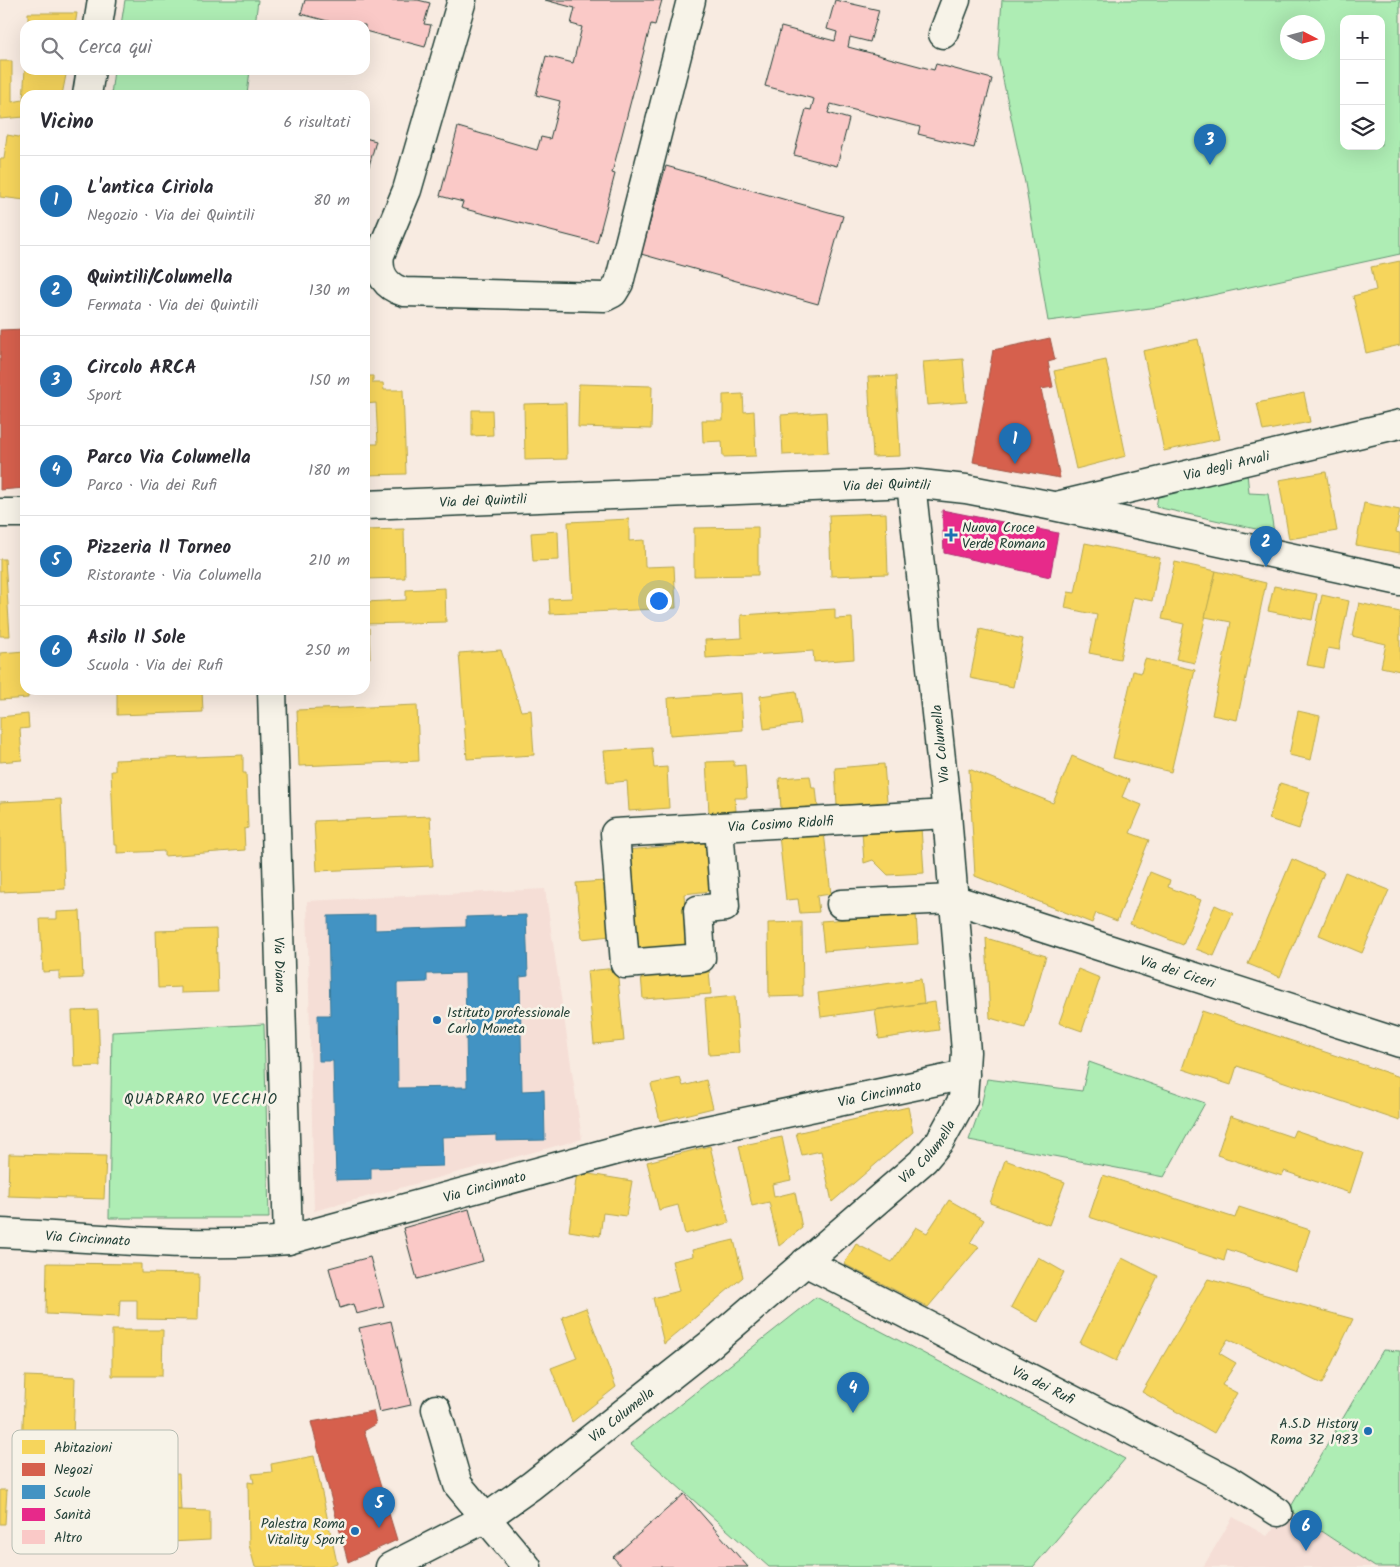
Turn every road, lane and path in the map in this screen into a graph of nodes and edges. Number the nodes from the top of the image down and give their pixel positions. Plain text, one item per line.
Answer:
1 (102, 0) edge
2 (462, 0) edge
3 (691, 0) edge
4 (956, 0) edge
5 (99, 20) edge
6 (943, 34) dead end
7 (90, 75) edge
8 (88, 90) edge
9 (1400, 424) edge
10 (911, 483) junction
11 (370, 505) edge
12 (1053, 506) junction
13 (0, 513) edge
14 (20, 513) edge
15 (1400, 581) edge
16 (272, 695) edge
17 (947, 814) junction
18 (719, 826) junction
19 (953, 899) junction
20 (842, 904) dead end
21 (1400, 1043) edge
22 (965, 1075) junction
23 (0, 1233) edge
24 (288, 1240) junction
25 (805, 1262) junction
26 (436, 1409) dead end
27 (1278, 1512) dead end
28 (486, 1518) junction
29 (390, 1567) edge
30 (527, 1567) edge

1 - 5 street
2 - 3 street
4 - 6 street
7 - 8 street
9 - 12 street, Via degli Arvali
10 - 11 street, Via dei Quintili
10 - 12 street, Via dei Quintili
10 - 17 street, Via Columella
12 - 15 street, Via dei Quintili
13 - 14 street
16 - 24 street, Via Diana
17 - 18 street, Via Cosimo Ridolfi
17 - 19 street, Via Columella
18 - 18 street, Via Cosimo Ridolfi
19 - 20 street
19 - 21 street, Via dei Ciceri
19 - 22 street, Via Columella
22 - 24 street, Via Cincinnato
22 - 25 street, Via Columella
23 - 24 street, Via Cincinnato
25 - 27 street, Via dei Rufi
25 - 28 street, Via Columella
26 - 28 street
28 - 29 street, Via Columella
28 - 30 street

